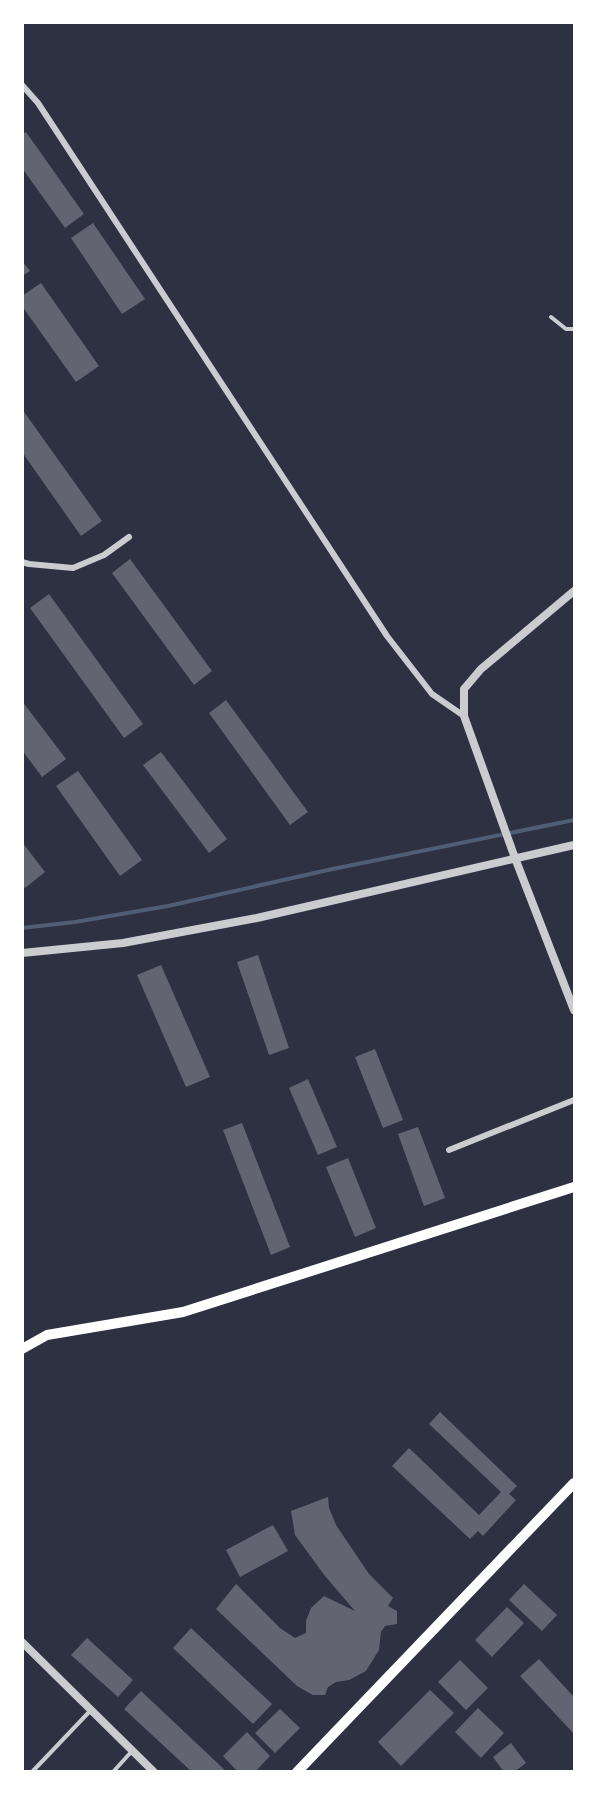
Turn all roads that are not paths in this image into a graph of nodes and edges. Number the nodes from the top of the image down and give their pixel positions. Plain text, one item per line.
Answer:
1 (22, 85) edge
2 (551, 317) dead end
3 (574, 329) edge
4 (129, 537) dead end
5 (22, 562) edge
6 (574, 591) edge
7 (464, 716) junction
8 (574, 845) edge
9 (515, 858) junction
10 (22, 953) edge
11 (574, 1010) edge
12 (574, 1100) edge
13 (449, 1150) dead end
14 (574, 1187) edge
15 (22, 1348) edge
16 (574, 1483) edge
17 (22, 1642) edge
18 (91, 1710) junction
19 (133, 1750) junction
20 (33, 1772) edge
21 (113, 1772) edge
22 (154, 1772) edge
23 (297, 1772) edge

1 - 7 street
2 - 3 lane
4 - 5 street
6 - 7 street
7 - 9 street
8 - 9 street
9 - 10 street
9 - 11 street
12 - 13 street
14 - 15 main road
16 - 23 main road
17 - 18 street
18 - 19 street
18 - 20 lane
19 - 21 lane
19 - 22 street

